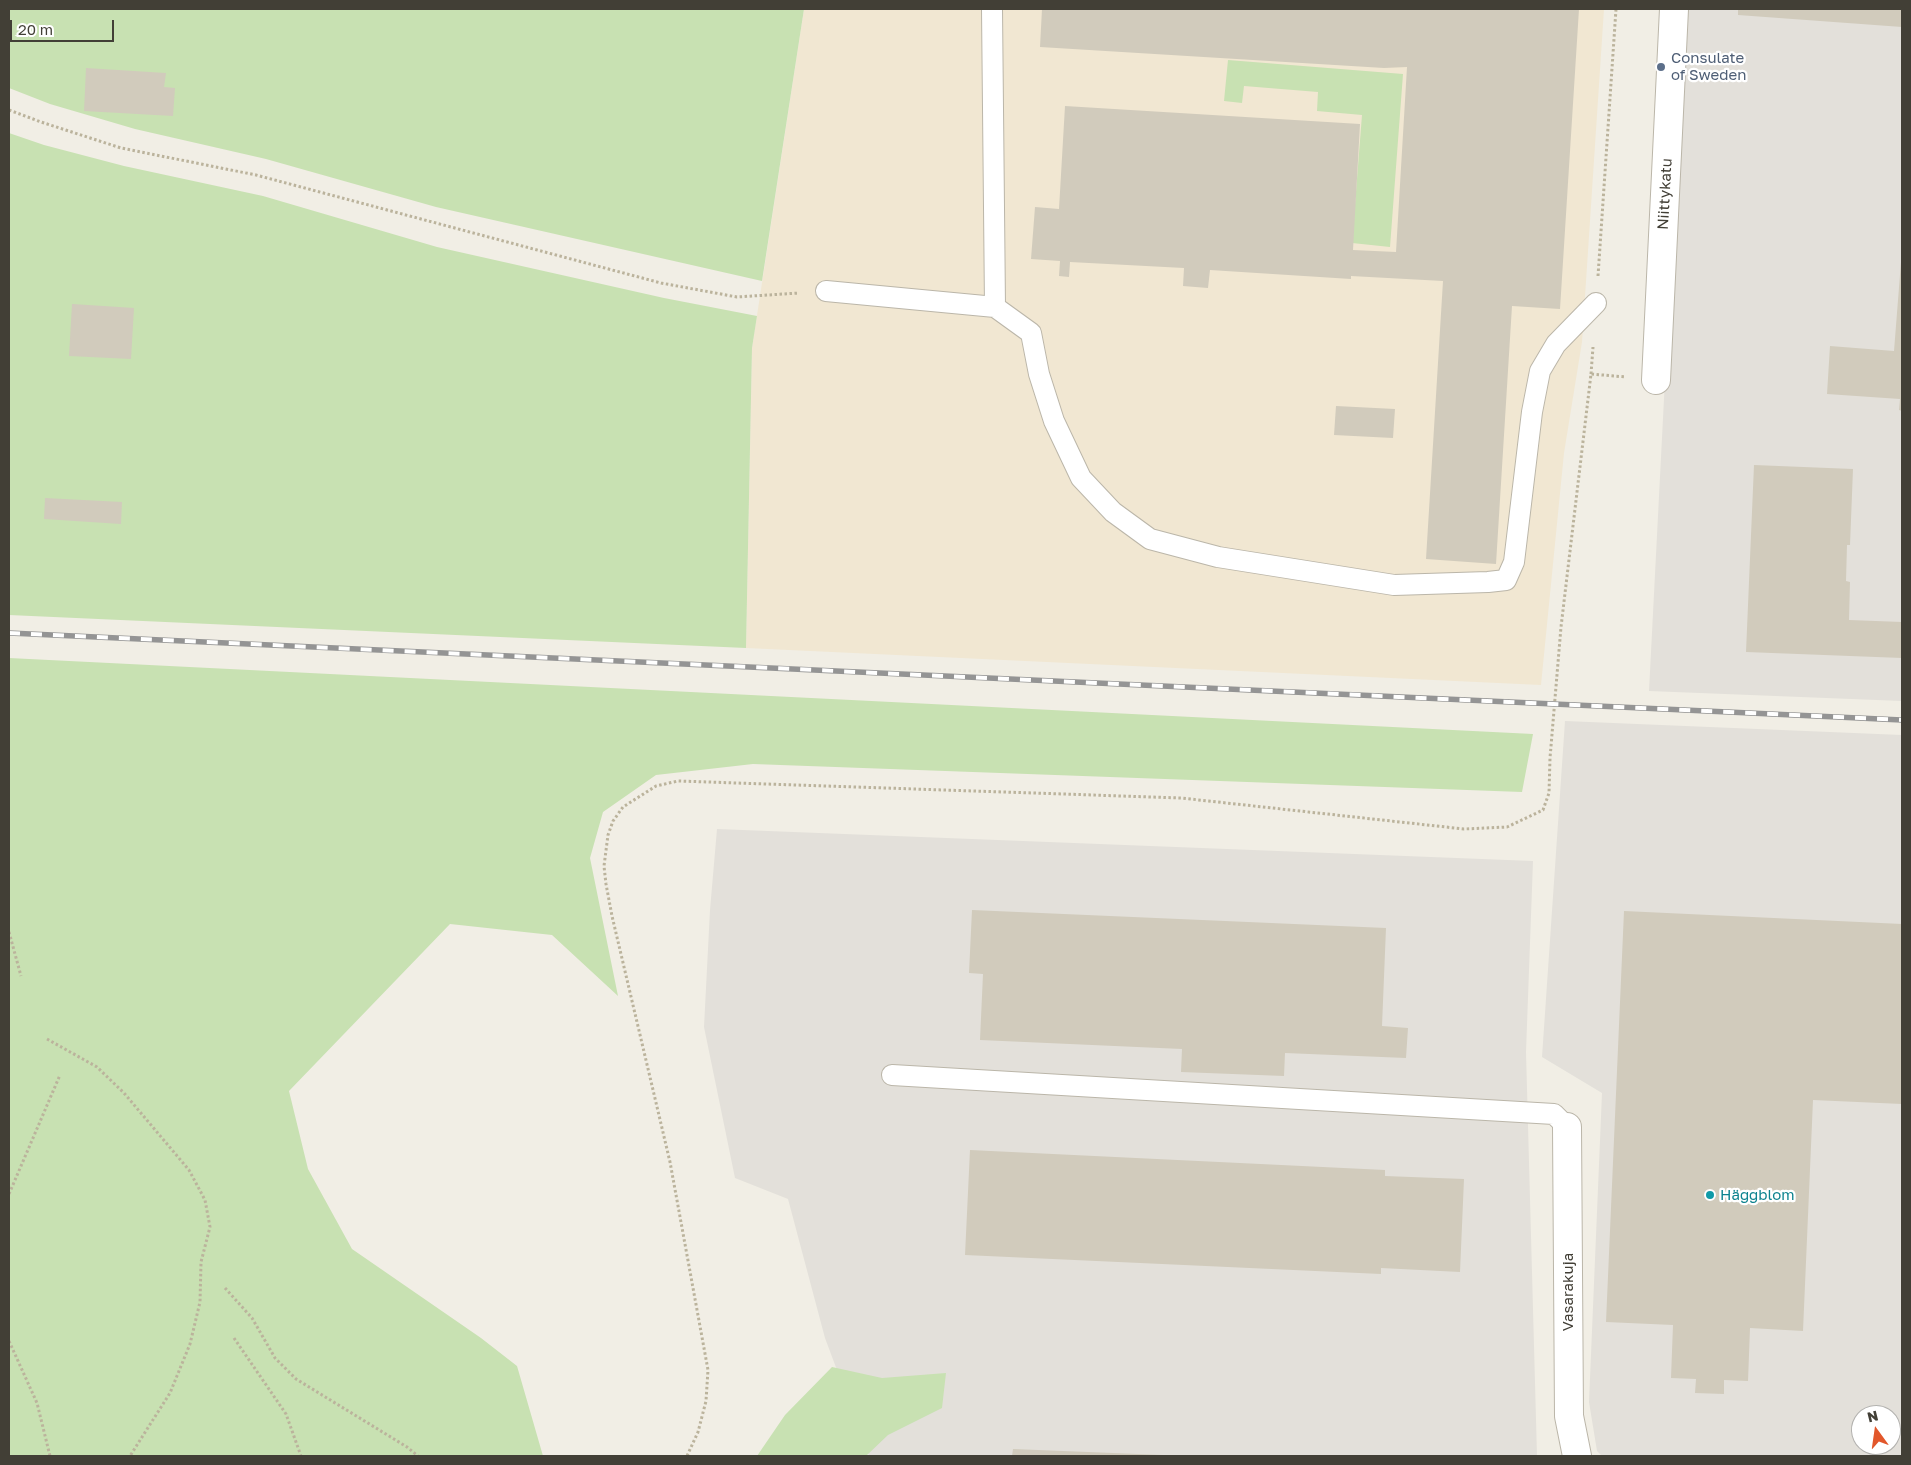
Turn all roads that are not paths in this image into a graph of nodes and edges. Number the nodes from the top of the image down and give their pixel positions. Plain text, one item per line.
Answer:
1 (992, 9) edge
2 (1674, 9) edge
3 (826, 291) road end
4 (1596, 303) road end
5 (995, 307) junction
6 (1656, 380) road end
7 (892, 1075) dead end
8 (1567, 1127) joint
9 (1577, 1456) edge

1 - 5 lane
2 - 6 street, Niittykatu
3 - 5 lane
4 - 5 lane
7 - 8 lane
8 - 9 street, Vasarakuja

